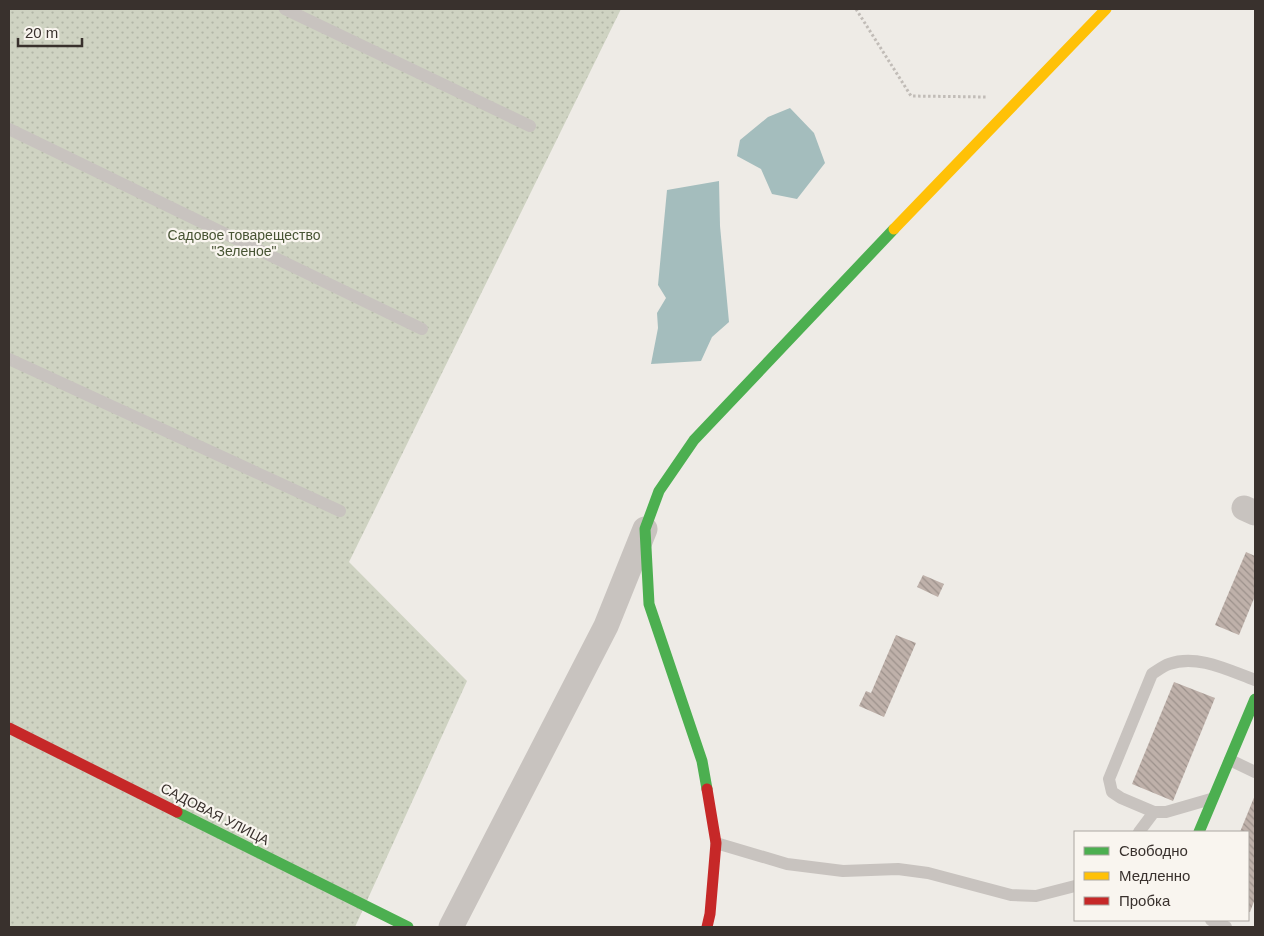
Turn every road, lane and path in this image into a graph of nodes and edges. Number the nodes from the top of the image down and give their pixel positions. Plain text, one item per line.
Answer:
1 (285, 9) edge
2 (856, 9) edge
3 (1106, 9) edge
4 (1020, 97) junction
5 (530, 126) dead end
6 (9, 129) edge
7 (422, 329) dead end
8 (9, 359) edge
9 (340, 512) dead end
10 (645, 529) junction
11 (1255, 680) edge
12 (1255, 699) edge
13 (9, 728) edge
14 (1230, 760) junction
15 (1255, 772) edge
16 (1213, 799) junction
17 (1154, 812) junction
18 (1140, 831) edge
19 (1199, 831) edge
20 (716, 843) junction
21 (1074, 886) edge
22 (1213, 921) edge
23 (408, 927) edge
24 (450, 927) edge
25 (706, 927) edge
26 (1226, 927) edge

1 - 5 lane
2 - 4 path
3 - 4 street
4 - 10 street
6 - 7 lane
8 - 9 lane
10 - 20 street
10 - 24 street
11 - 17 lane
12 - 14 street
13 - 23 street, САДОВАЯ УЛИЦА
14 - 15 lane
14 - 16 street
16 - 17 lane
16 - 19 street
17 - 18 lane
20 - 21 lane
20 - 25 street
22 - 26 lane

